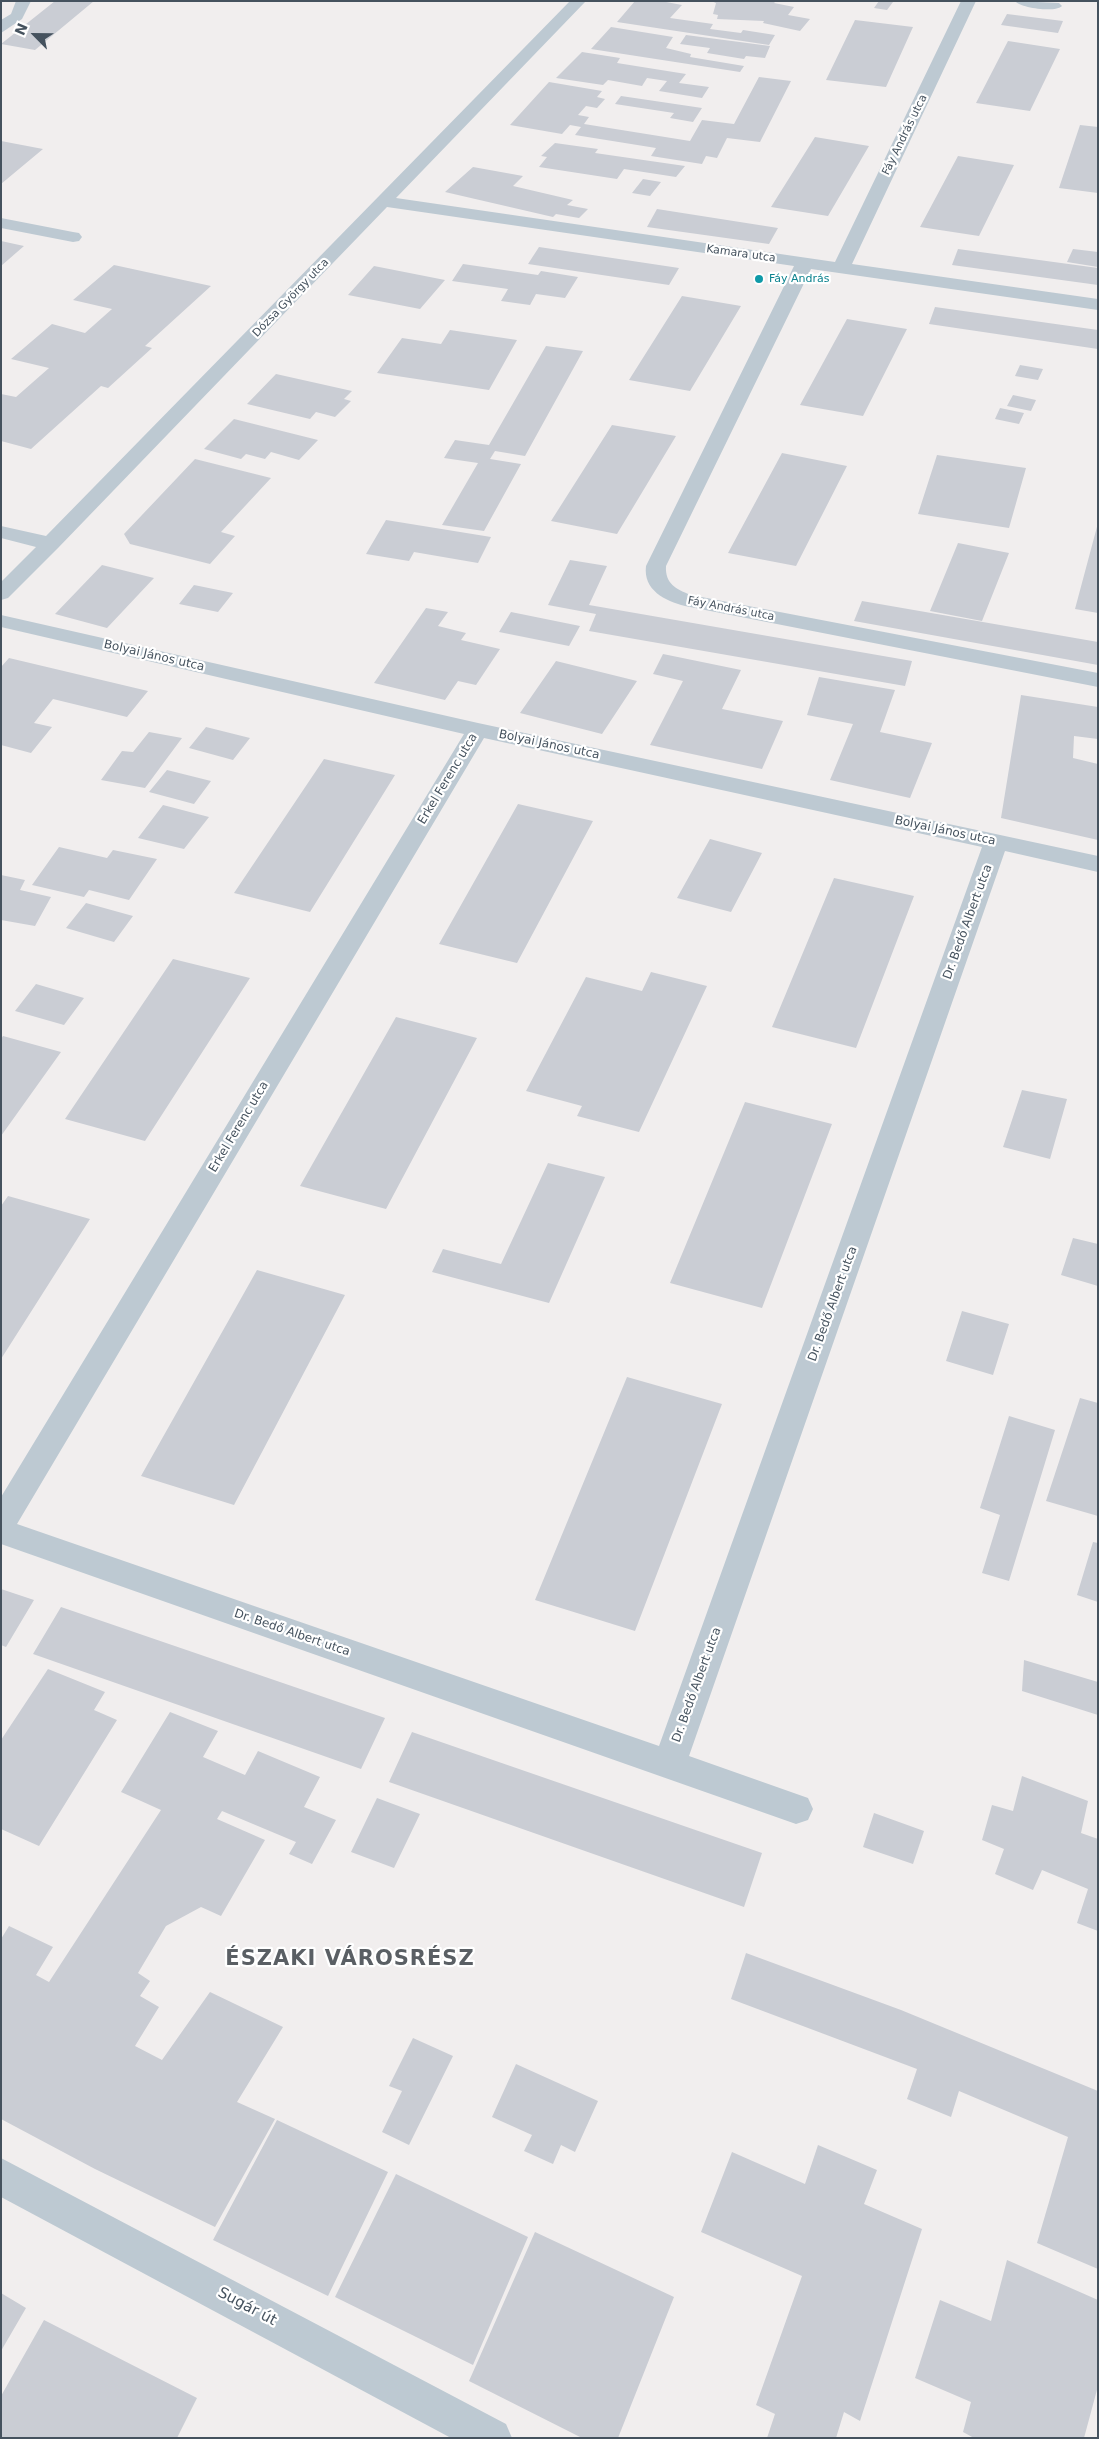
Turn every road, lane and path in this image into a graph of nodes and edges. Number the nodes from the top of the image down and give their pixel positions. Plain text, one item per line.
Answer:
1 (24, 1) edge
2 (579, 1) edge
3 (969, 1) edge
4 (1022, 1) edge
5 (1054, 6) dead end
6 (1, 28) edge
7 (385, 202) junction
8 (1, 223) edge
9 (73, 237) dead end
10 (805, 263) junction
11 (841, 268) junction
12 (1098, 305) edge
13 (1, 532) edge
14 (51, 544) junction
15 (1, 594) edge
16 (1, 621) edge
17 (1098, 680) edge
18 (478, 730) junction
19 (996, 842) junction
20 (1098, 864) edge
21 (1, 1524) edge
22 (1, 1531) edge
23 (669, 1765) junction
24 (796, 1809) dead end
25 (1, 2177) edge
26 (492, 2438) edge

1 - 6 street
2 - 7 street, Dózsa György utca
3 - 11 street, Fáy András utca
4 - 5 street
7 - 10 street, Kamara utca
7 - 14 street, Dózsa György utca
8 - 9 street
10 - 11 street, Kamara utca
10 - 17 street, Fáy András utca
11 - 12 street, Kamara utca
13 - 14 street
14 - 15 street, Dózsa György utca
16 - 18 street, Bolyai János utca
18 - 19 street, Bolyai János utca
18 - 21 street, Erkel Ferenc utca
19 - 20 street, Bolyai János utca
19 - 23 street, Dr. Bedő Albert utca
22 - 23 street, Dr. Bedő Albert utca
23 - 24 street, Dr. Bedő Albert utca
25 - 26 street, Sugár út

